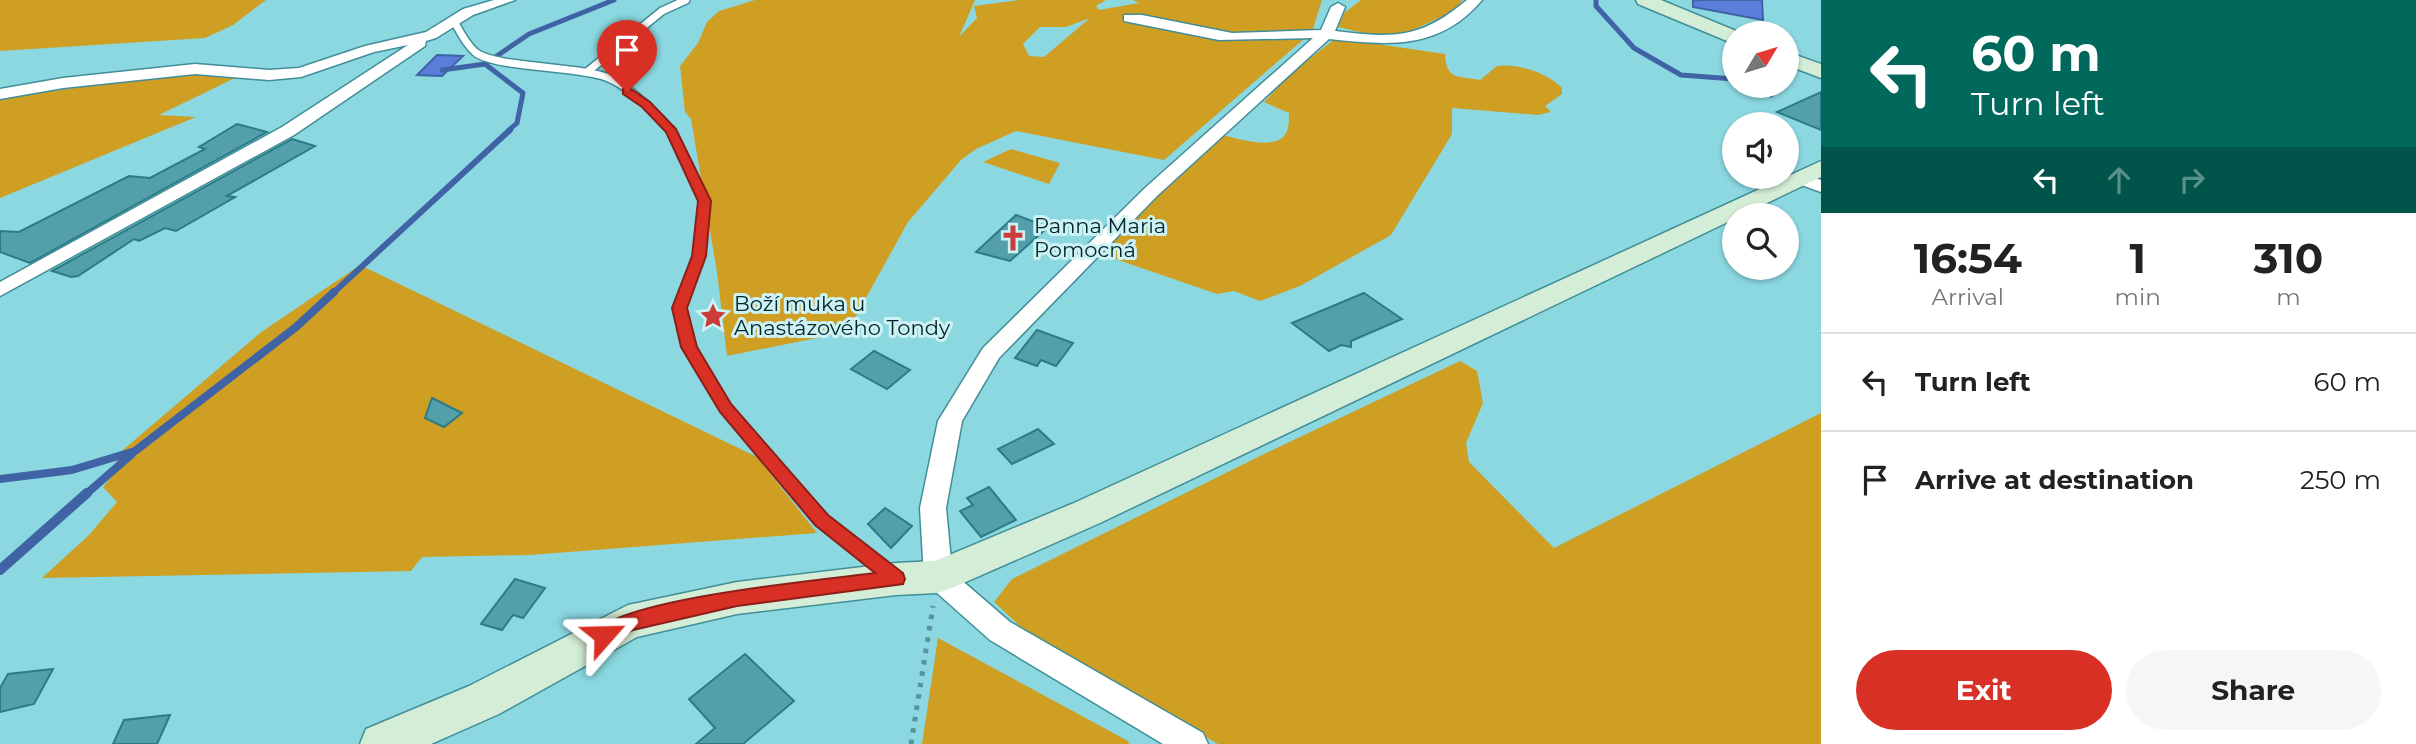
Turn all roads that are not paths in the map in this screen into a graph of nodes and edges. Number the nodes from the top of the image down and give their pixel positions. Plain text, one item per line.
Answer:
1 (508, 0) edge
2 (686, 0) edge
3 (1475, 0) edge
4 (1645, 0) edge
5 (466, 6) edge
6 (1338, 6) dead end
7 (1129, 18) dead end
8 (454, 21) junction
9 (1722, 24) edge
10 (1326, 34) junction
11 (432, 35) junction
12 (1799, 63) edge
13 (587, 72) junction
14 (1821, 72) edge
15 (0, 94) edge
16 (1815, 178) edge
17 (0, 290) edge
18 (938, 577) junction
19 (896, 579) junction
20 (382, 744) edge
21 (1192, 744) edge

1 - 5 street
2 - 13 lane
3 - 10 street
4 - 9 street
5 - 8 street
6 - 10 street
7 - 10 street
8 - 11 street
8 - 13 lane
10 - 18 street
11 - 15 street
11 - 17 street
12 - 14 street
13 - 19 lane
16 - 18 street
18 - 19 street
18 - 21 street
19 - 20 street

